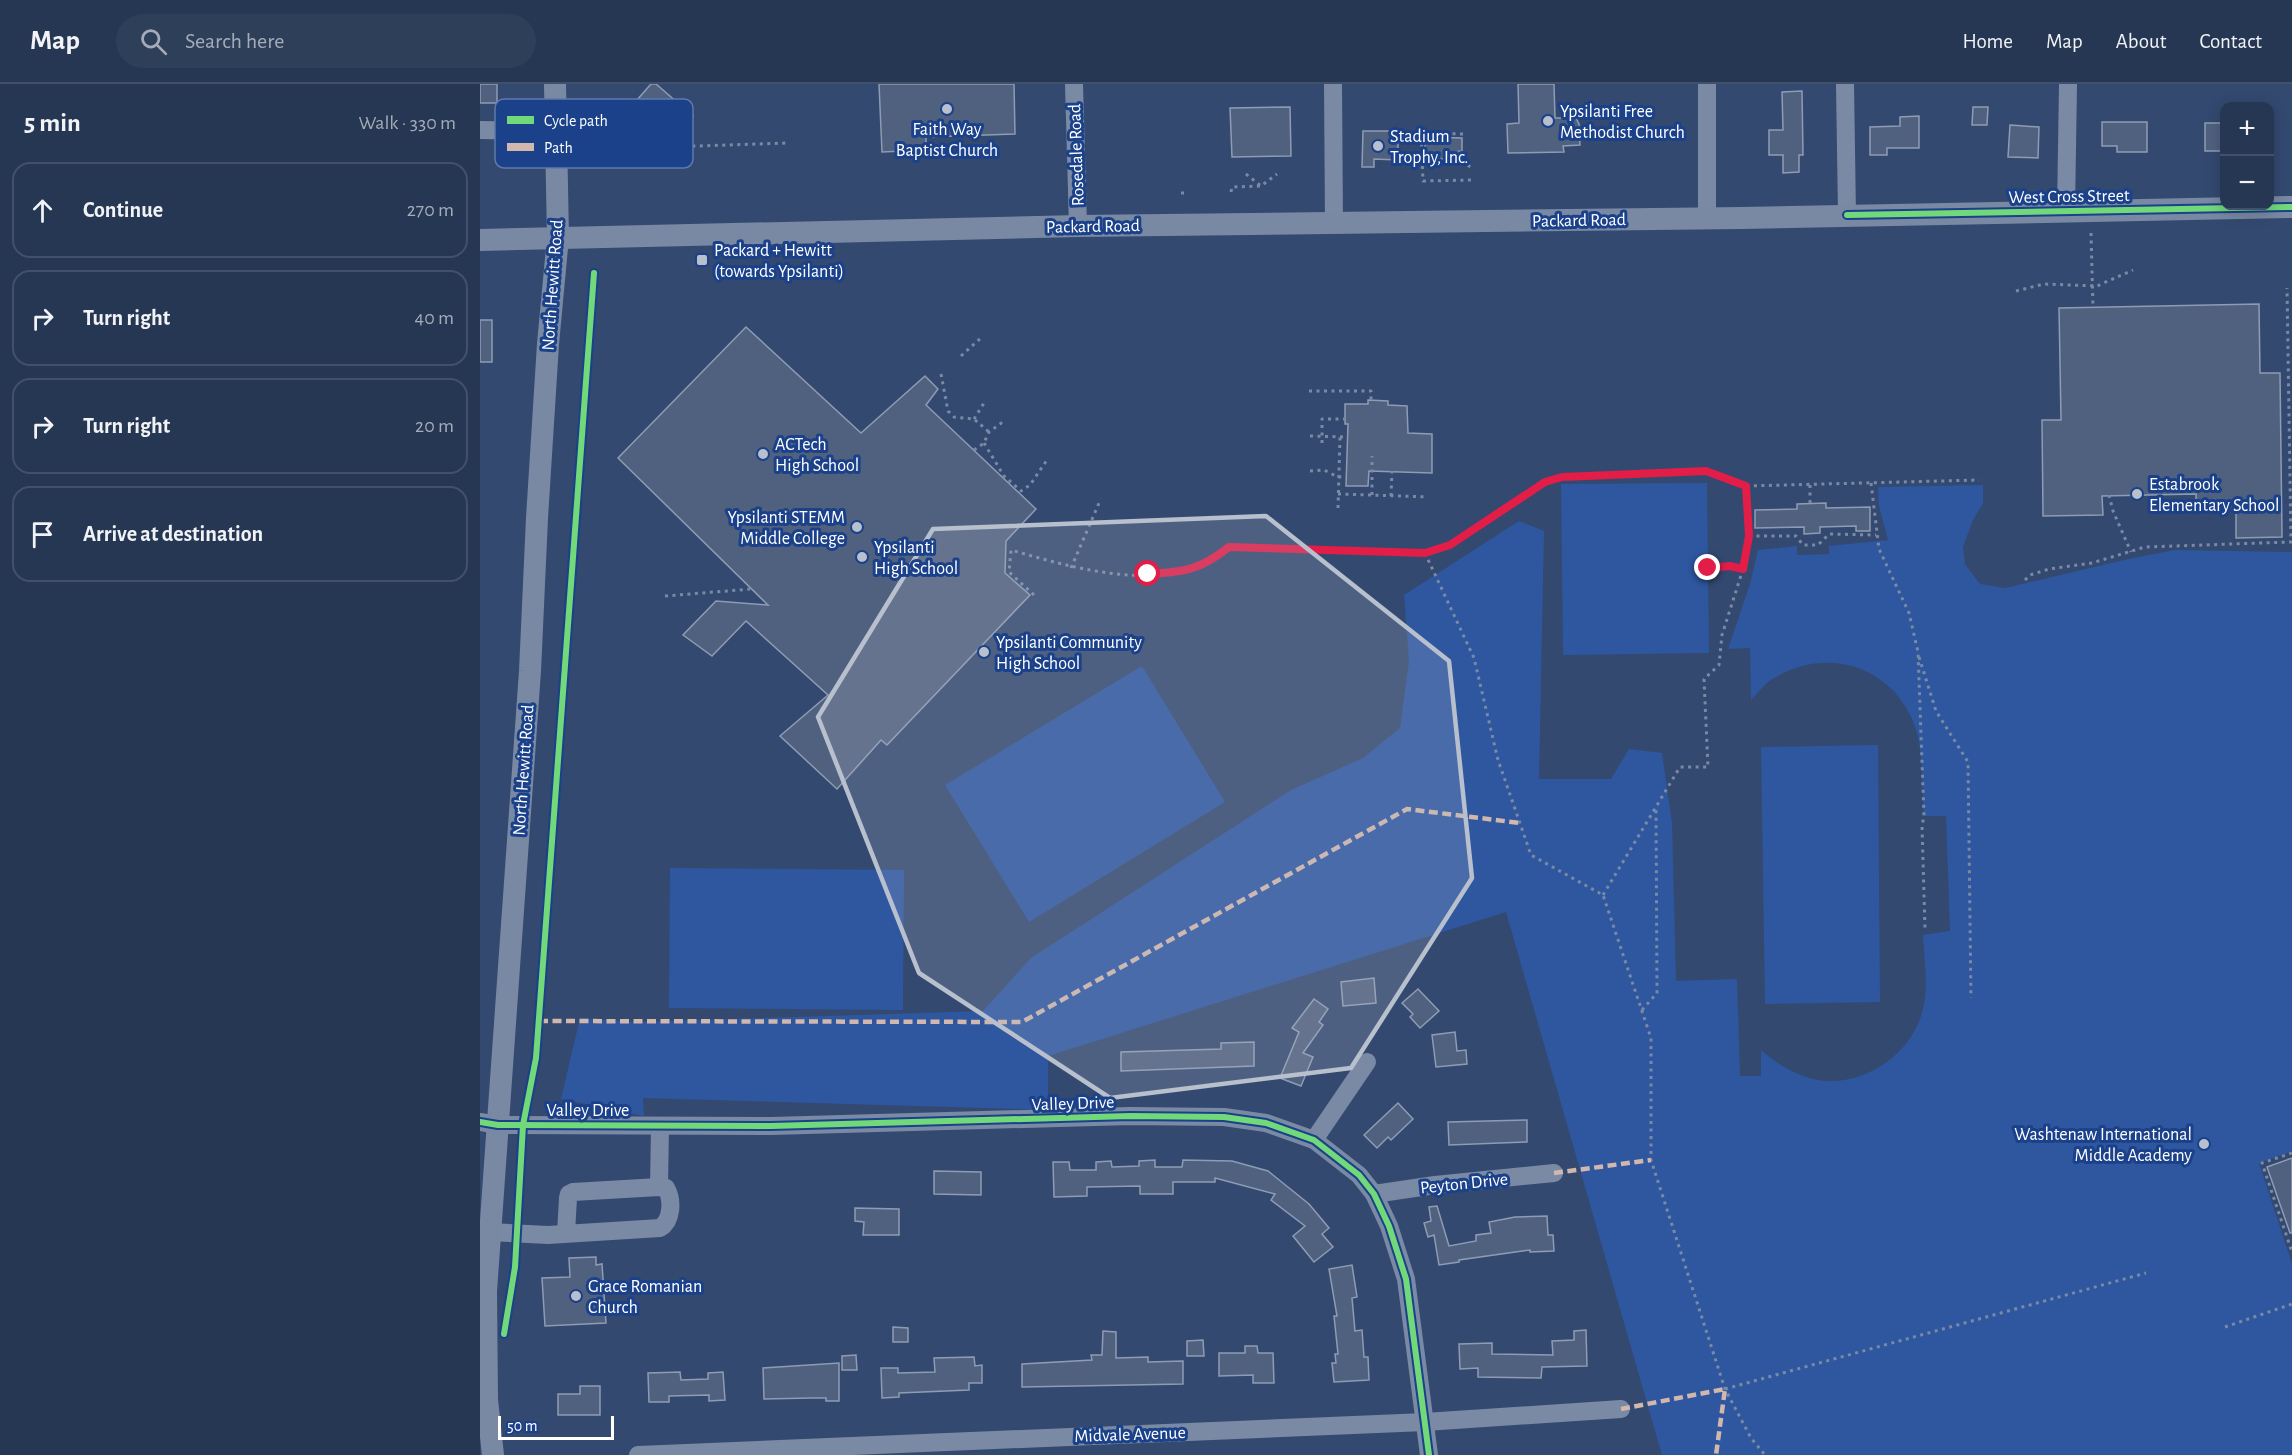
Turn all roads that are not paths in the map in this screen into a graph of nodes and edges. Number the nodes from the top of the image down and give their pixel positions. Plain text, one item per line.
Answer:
1 (1074, 84) edge
2 (1333, 84) edge
3 (1707, 84) edge
4 (1845, 84) edge
5 (2068, 84) edge
6 (556, 168) edge
7 (2292, 207) edge
8 (2066, 211) junction
9 (1846, 215) junction
10 (1707, 219) junction
11 (1334, 224) junction
12 (1078, 226) junction
13 (558, 237) junction
14 (480, 240) edge
15 (1367, 1062) dead end
16 (489, 1123) edge
17 (660, 1126) junction
18 (1314, 1140) junction
19 (1554, 1173) dead end
20 (659, 1187) junction
21 (1374, 1194) junction
22 (490, 1232) junction
23 (566, 1233) junction
24 (1621, 1410) dead end
25 (1425, 1422) junction
26 (493, 1455) edge
27 (638, 1455) edge
28 (1429, 1455) edge

1 - 12 street, Rosedale Road
2 - 11 street
3 - 10 street
4 - 9 street
5 - 8 street
6 - 13 main road, North Hewitt Road
7 - 8 main road, West Cross Street
8 - 9 main road, West Cross Street
9 - 10 main road, West Cross Street
10 - 11 main road, Packard Road
11 - 12 main road, Packard Road
12 - 13 main road, Packard Road
13 - 14 main road, Packard Road
13 - 16 main road, North Hewitt Road
15 - 18 street
16 - 17 street, Valley Drive
16 - 22 main road, North Hewitt Road
17 - 18 street, Valley Drive
17 - 20 street
18 - 21 street, Valley Drive
19 - 21 street, Peyton Drive
20 - 23 street
20 - 23 street
21 - 25 street, Valley Drive
22 - 23 street
22 - 26 main road, North Hewitt Road
24 - 25 street, Midvale Avenue
25 - 27 street, Midvale Avenue
25 - 28 street, Valley Drive

